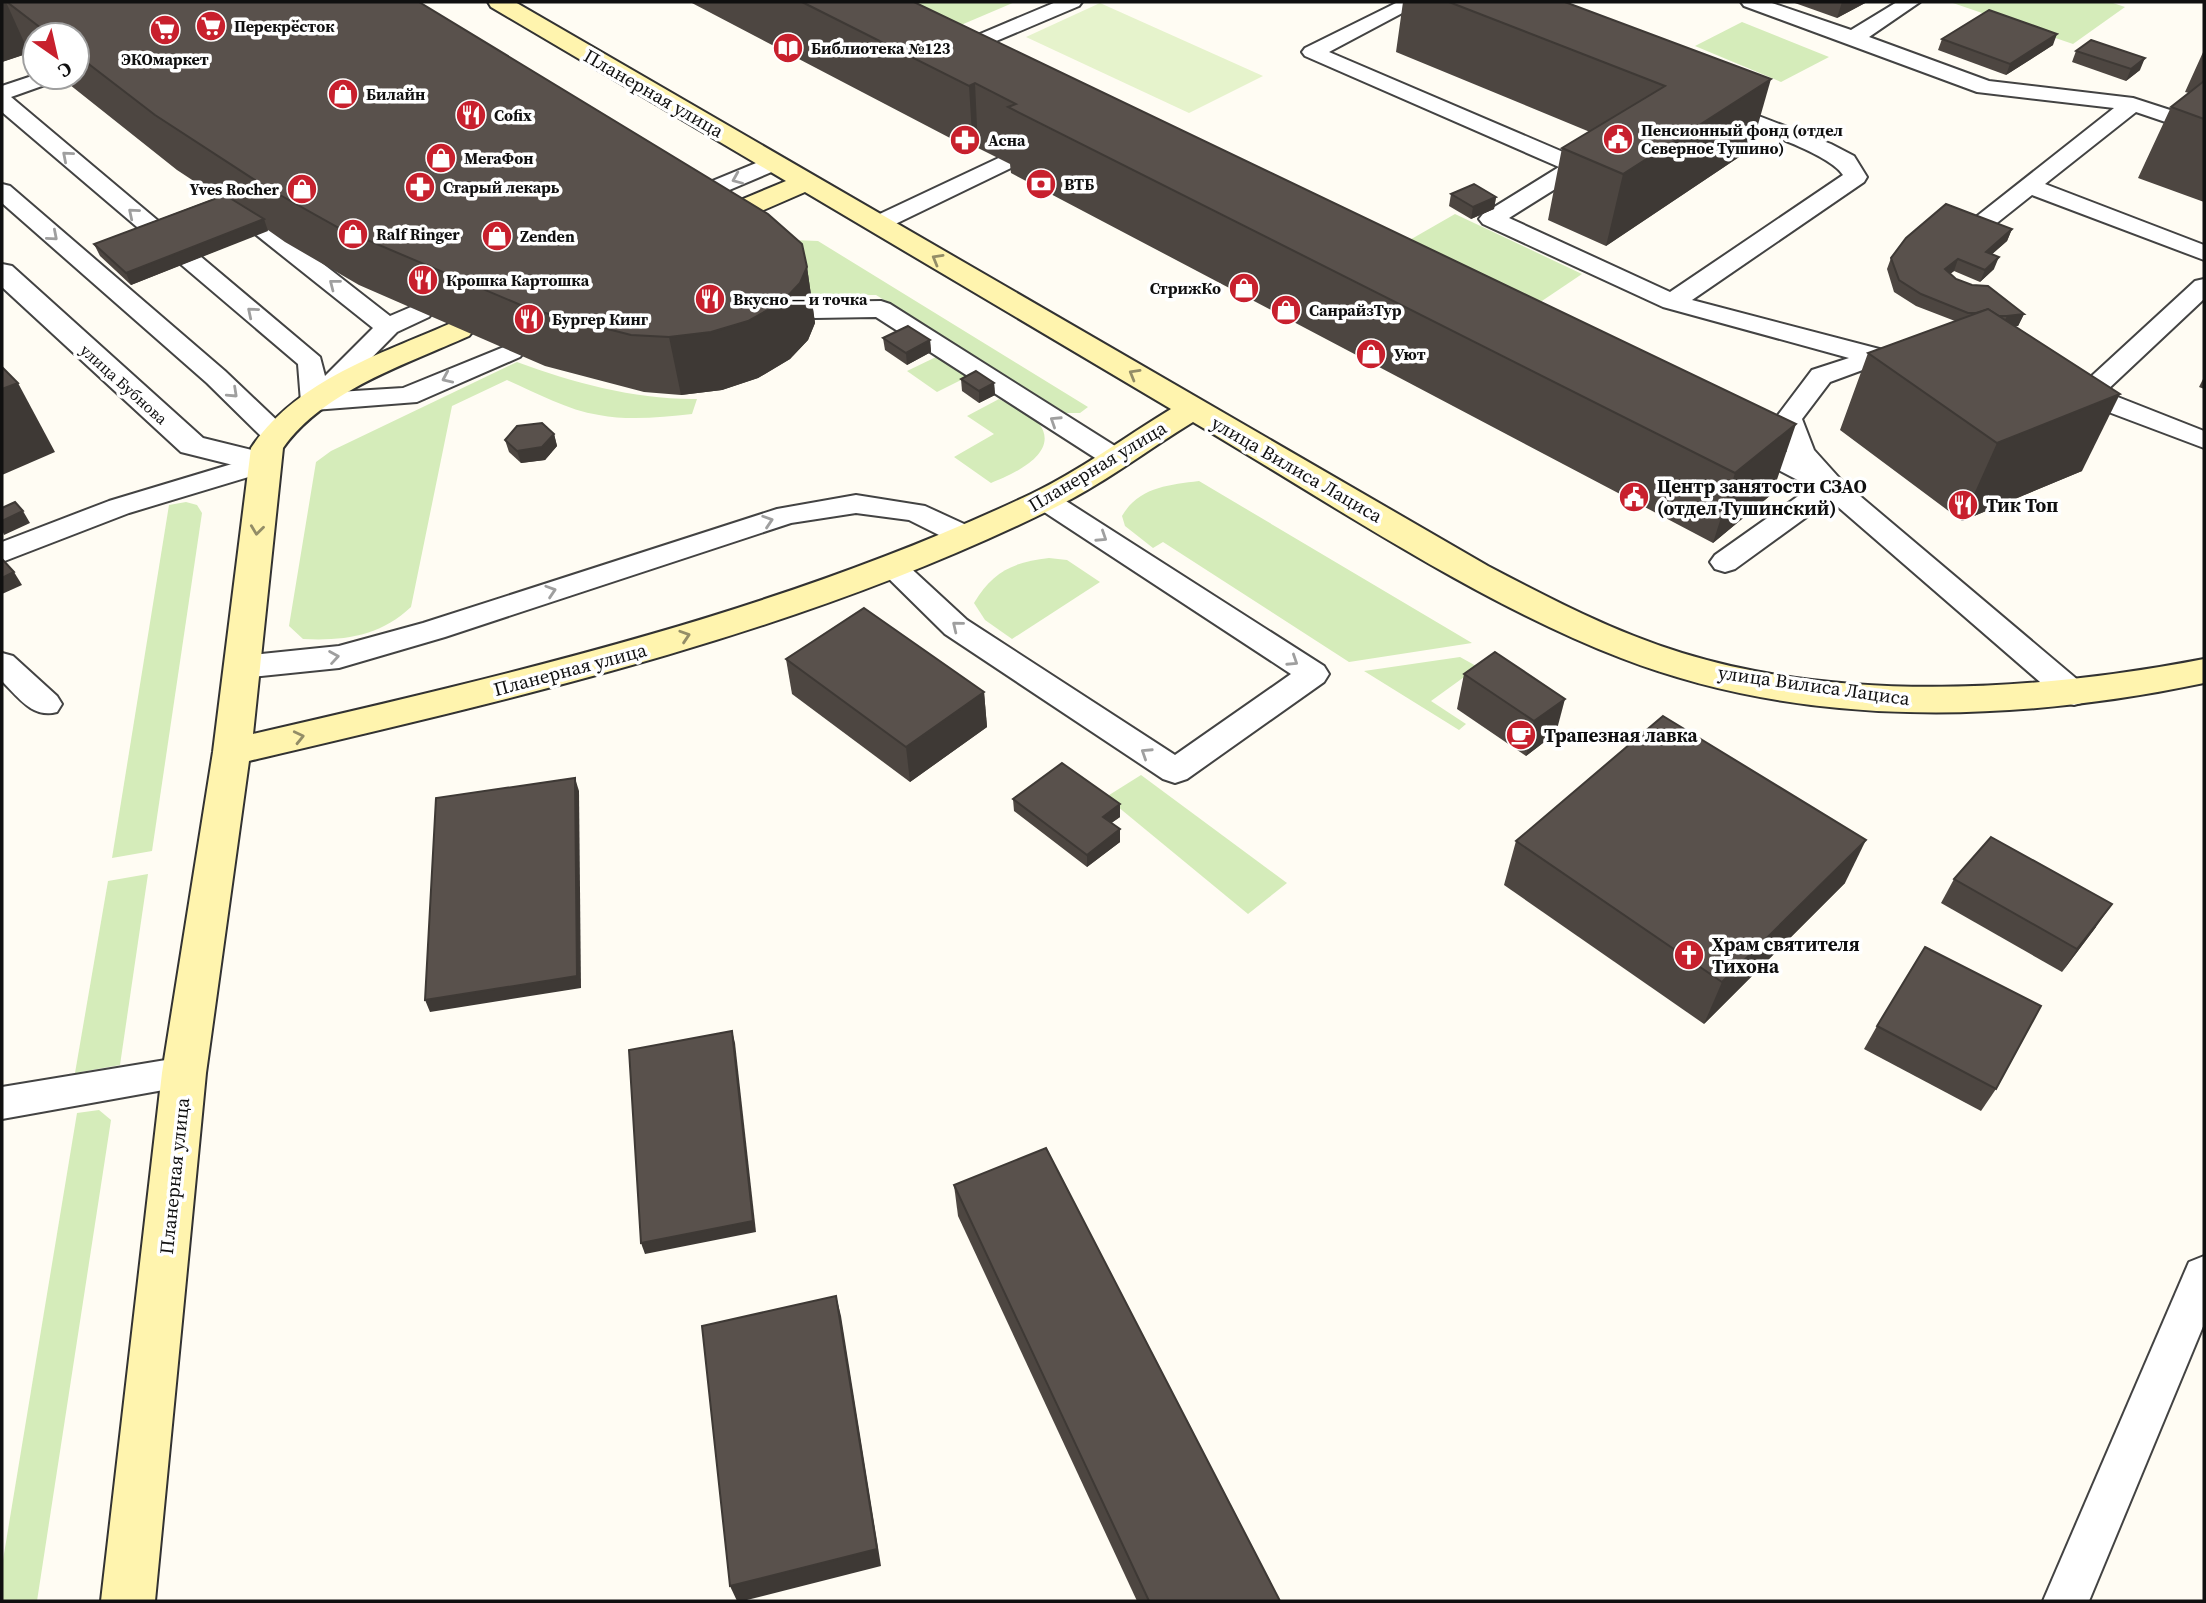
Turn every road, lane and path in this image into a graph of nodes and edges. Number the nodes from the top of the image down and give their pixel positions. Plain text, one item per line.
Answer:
1 (499, 2) edge
2 (1072, 2) edge
3 (1413, 2) edge
4 (1751, 2) edge
5 (1910, 2) edge
6 (945, 36) edge
7 (1853, 38) junction
8 (968, 46) junction
9 (992, 58) edge
10 (21, 87) edge
11 (2, 93) edge
12 (1693, 99) edge
13 (2, 102) edge
14 (2133, 104) junction
15 (2204, 128) edge
16 (996, 157) edge
17 (773, 163) junction
18 (678, 180) edge
19 (806, 183) junction
20 (2029, 186) junction
21 (211, 188) edge
22 (2, 191) edge
23 (701, 194) junction
24 (674, 205) edge
25 (868, 219) junction
26 (705, 225) edge
27 (1975, 229) edge
28 (2204, 253) edge
29 (2, 272) edge
30 (2204, 286) edge
31 (1672, 302) junction
32 (814, 310) dead end
33 (420, 312) edge
34 (388, 327) junction
35 (459, 330) edge
36 (510, 352) edge
37 (1872, 356) junction
38 (1909, 358) edge
39 (2049, 382) edge
40 (2088, 394) junction
41 (314, 402) junction
42 (1192, 409) junction
43 (1719, 428) edge
44 (2204, 440) edge
45 (270, 448) junction
46 (1113, 457) junction
47 (1831, 486) junction
48 (1045, 500) junction
49 (965, 536) junction
50 (2, 553) edge
51 (1725, 562) dead end
52 (893, 568) junction
53 (2, 664) edge
54 (242, 667) junction
55 (2204, 671) edge
56 (2074, 694) junction
57 (46, 704) dead end
58 (232, 752) junction
59 (184, 1073) junction
60 (2, 1103) edge
61 (2204, 1275) edge
62 (128, 1601) edge
63 (2066, 1601) edge

1 - 17 main road, Планерная улица
2 - 8 lane
3 - 31 lane
4 - 7 lane
5 - 7 lane
6 - 8 lane
7 - 14 lane
8 - 9 lane
10 - 11 lane
12 - 31 lane
41 -> 13 lane
14 - 15 lane
14 - 20 lane
16 - 25 lane
17 - 19 main road, Планерная улица
17 -> 23 lane
18 - 23 lane
19 - 25 main road, Планерная улица
19 - 26 main road
20 - 27 lane
20 - 28 lane
34 -> 21 lane
22 -> 45 lane
23 - 24 lane
42 -> 25 main road, Планерная улица
29 - 45 street, улица Бубнова
30 - 40 lane
31 - 37 lane
46 -> 32 lane
33 - 34 lane
34 - 41 lane
35 - 41 main road
36 -> 41 lane
37 - 38 lane
37 - 47 lane
39 - 40 lane
40 - 44 lane
41 - 45 main road
42 - 46 main road, Планерная улица
42 - 56 main road, улица Вилиса Лациса
43 - 47 lane
45 - 50 lane
45 -> 54 main road, Планерная улица
46 - 48 main road, Планерная улица
47 - 51 lane
47 - 56 lane
48 - 49 main road, Планерная улица
48 -> 52 lane
49 - 52 main road, Планерная улица
54 -> 49 lane
58 -> 52 main road, Планерная улица
53 - 57 lane
54 - 58 main road, Планерная улица
55 - 56 main road, улица Вилиса Лациса
58 - 59 main road, Планерная улица
59 - 60 lane
59 - 62 main road, Планерная улица
61 - 63 lane

